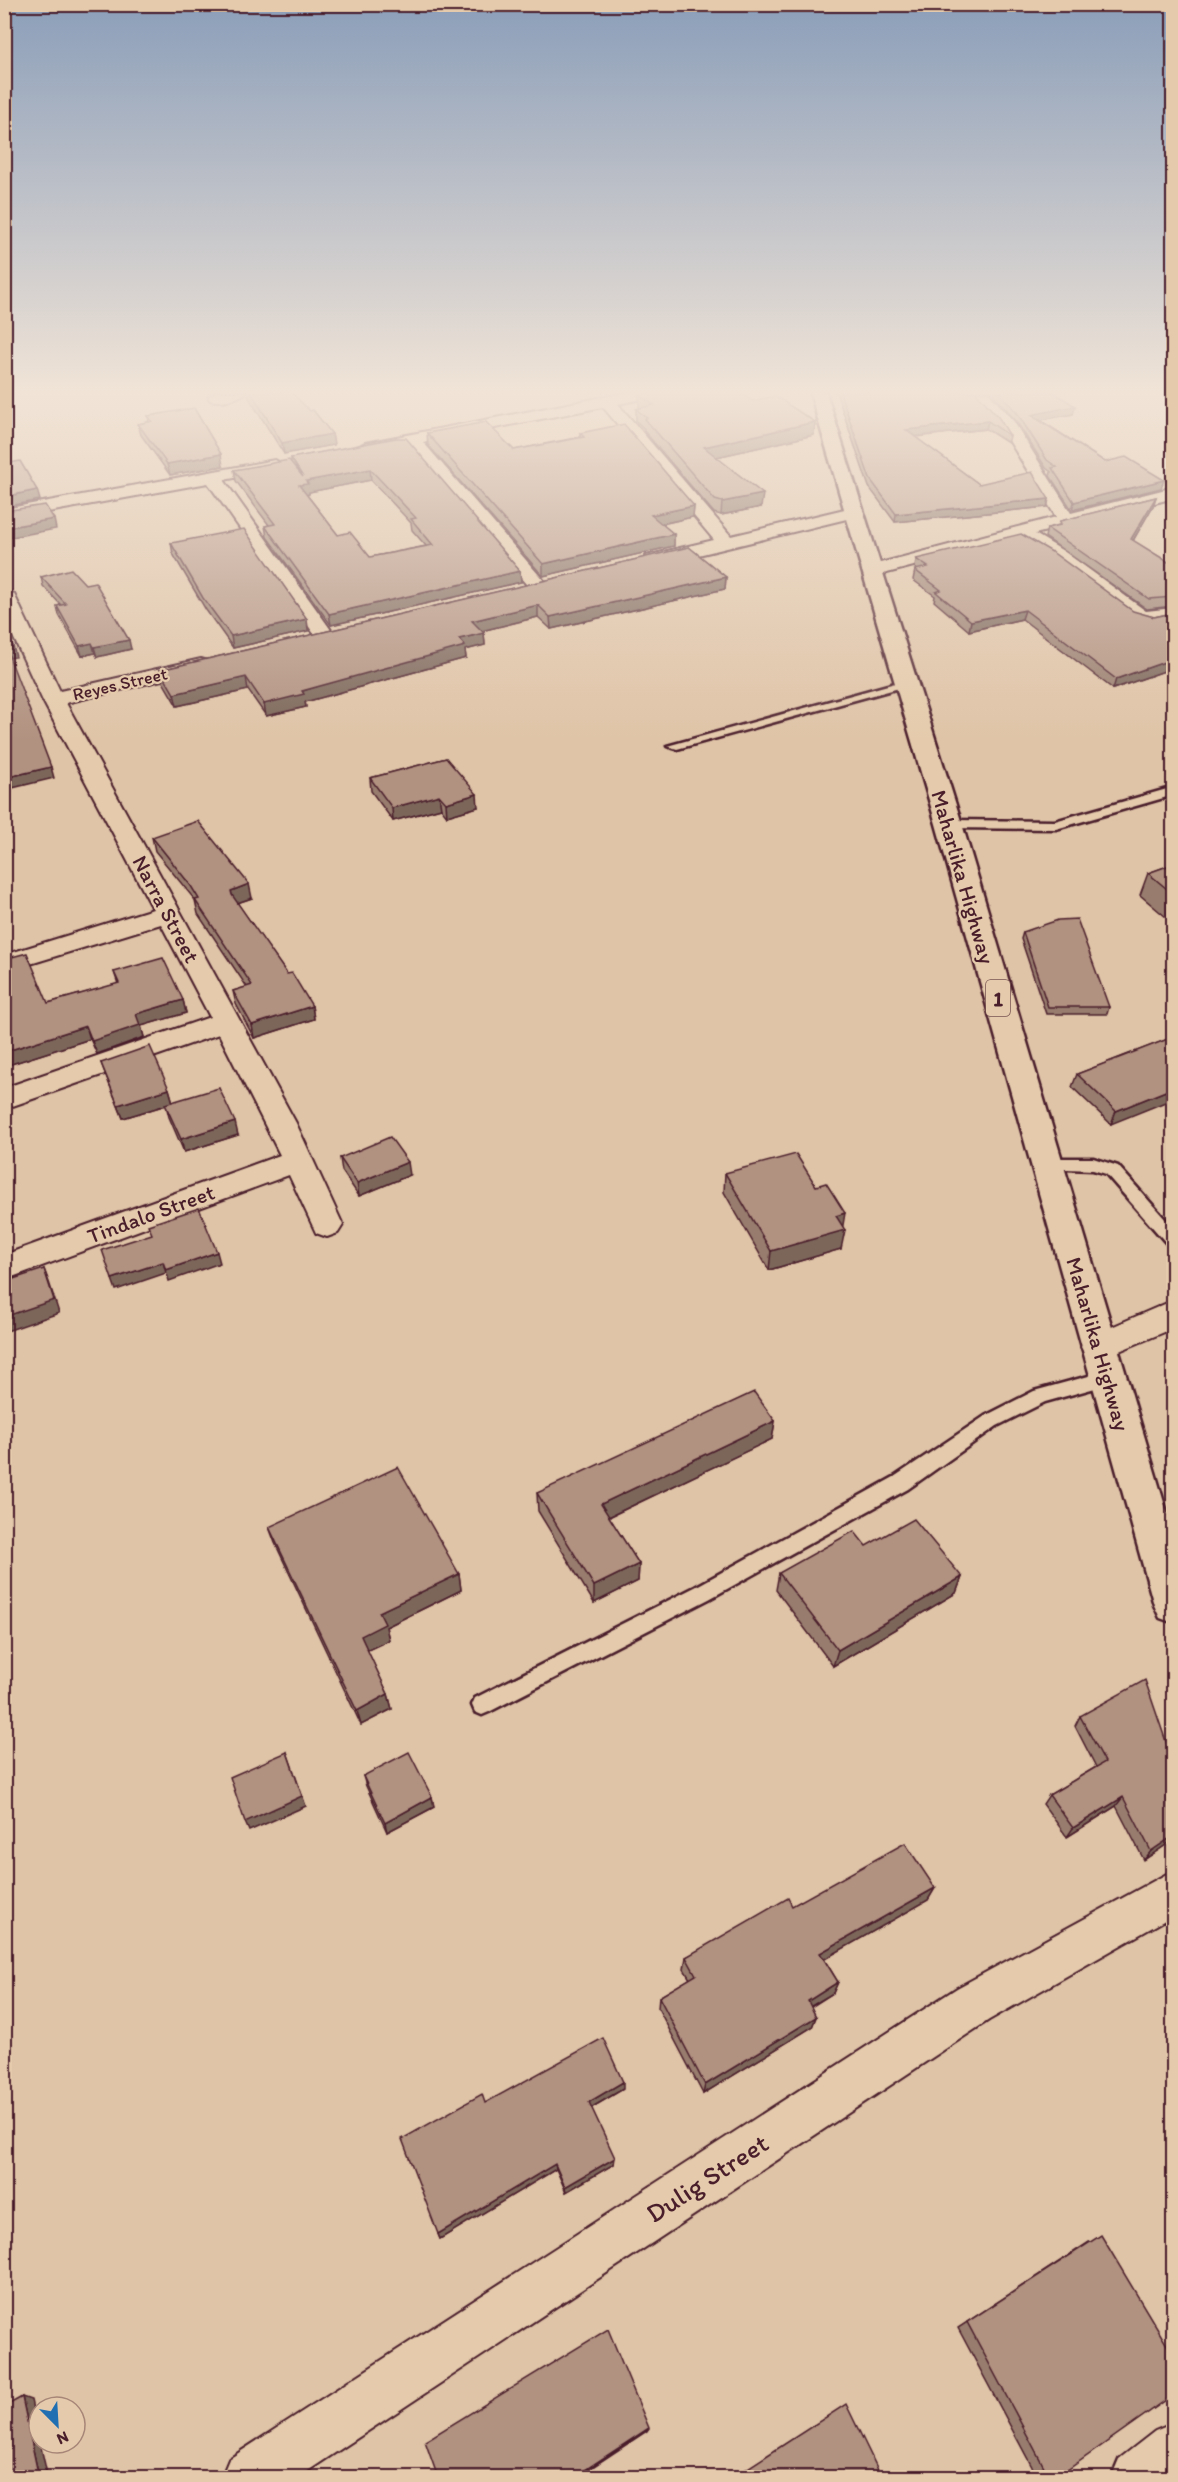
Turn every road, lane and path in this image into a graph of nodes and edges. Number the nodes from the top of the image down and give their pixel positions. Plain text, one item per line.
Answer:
1 (43, 508) edge
2 (235, 508) edge
3 (471, 508) edge
4 (698, 508) edge
5 (853, 508) edge
6 (1059, 508) edge
7 (1115, 508) edge
8 (854, 512) junction
9 (4, 515) edge
10 (1067, 521) junction
11 (1021, 534) junction
12 (727, 543) junction
13 (639, 564) edge
14 (872, 572) junction
15 (561, 582) edge
16 (539, 587) junction
17 (516, 592) edge
18 (4, 594) edge
19 (1173, 614) edge
20 (348, 631) edge
21 (326, 637) junction
22 (303, 642) edge
23 (224, 660) edge
24 (906, 683) junction
25 (53, 699) junction
26 (674, 746) dead end
27 (1173, 791) edge
28 (949, 824) junction
29 (168, 913) junction
30 (4, 964) edge
31 (227, 1021) junction
32 (4, 1099) edge
33 (298, 1160) junction
34 (1046, 1164) junction
35 (327, 1225) dead end
36 (1173, 1241) edge
37 (4, 1268) edge
38 (1173, 1313) edge
39 (1103, 1363) junction
40 (1173, 1605) edge
41 (482, 1705) dead end
42 (1173, 1891) edge
43 (1173, 2450) edge
44 (248, 2478) edge
45 (1138, 2478) edge

1 - 9 street
2 - 21 street
3 - 16 street
4 - 12 street
5 - 8 highway, Maharlika Highway / 1
6 - 10 street
7 - 10 street
8 - 12 street
8 - 14 highway, Maharlika Highway / 1
10 - 11 street
11 - 14 street
11 - 19 street
12 - 13 street
14 - 24 highway, Maharlika Highway / 1
15 - 16 street
16 - 17 street
18 - 25 street, Narra Street
20 - 21 street
21 - 22 street
23 - 25 street, Reyes Street
24 - 26 lane
24 - 28 highway, Maharlika Highway / 1
25 - 29 street, Narra Street
27 - 28 lane
28 - 34 highway, Maharlika Highway / 1
29 - 30 street
29 - 31 street, Narra Street
31 - 32 street
31 - 33 street, Narra Street
33 - 35 street, Narra Street
33 - 37 street, Tindalo Street
34 - 36 lane
34 - 39 highway, Maharlika Highway / 1
38 - 39 street
39 - 40 highway, Maharlika Highway / 1
39 - 41 lane
42 - 44 street, Dulig Street
43 - 45 street

